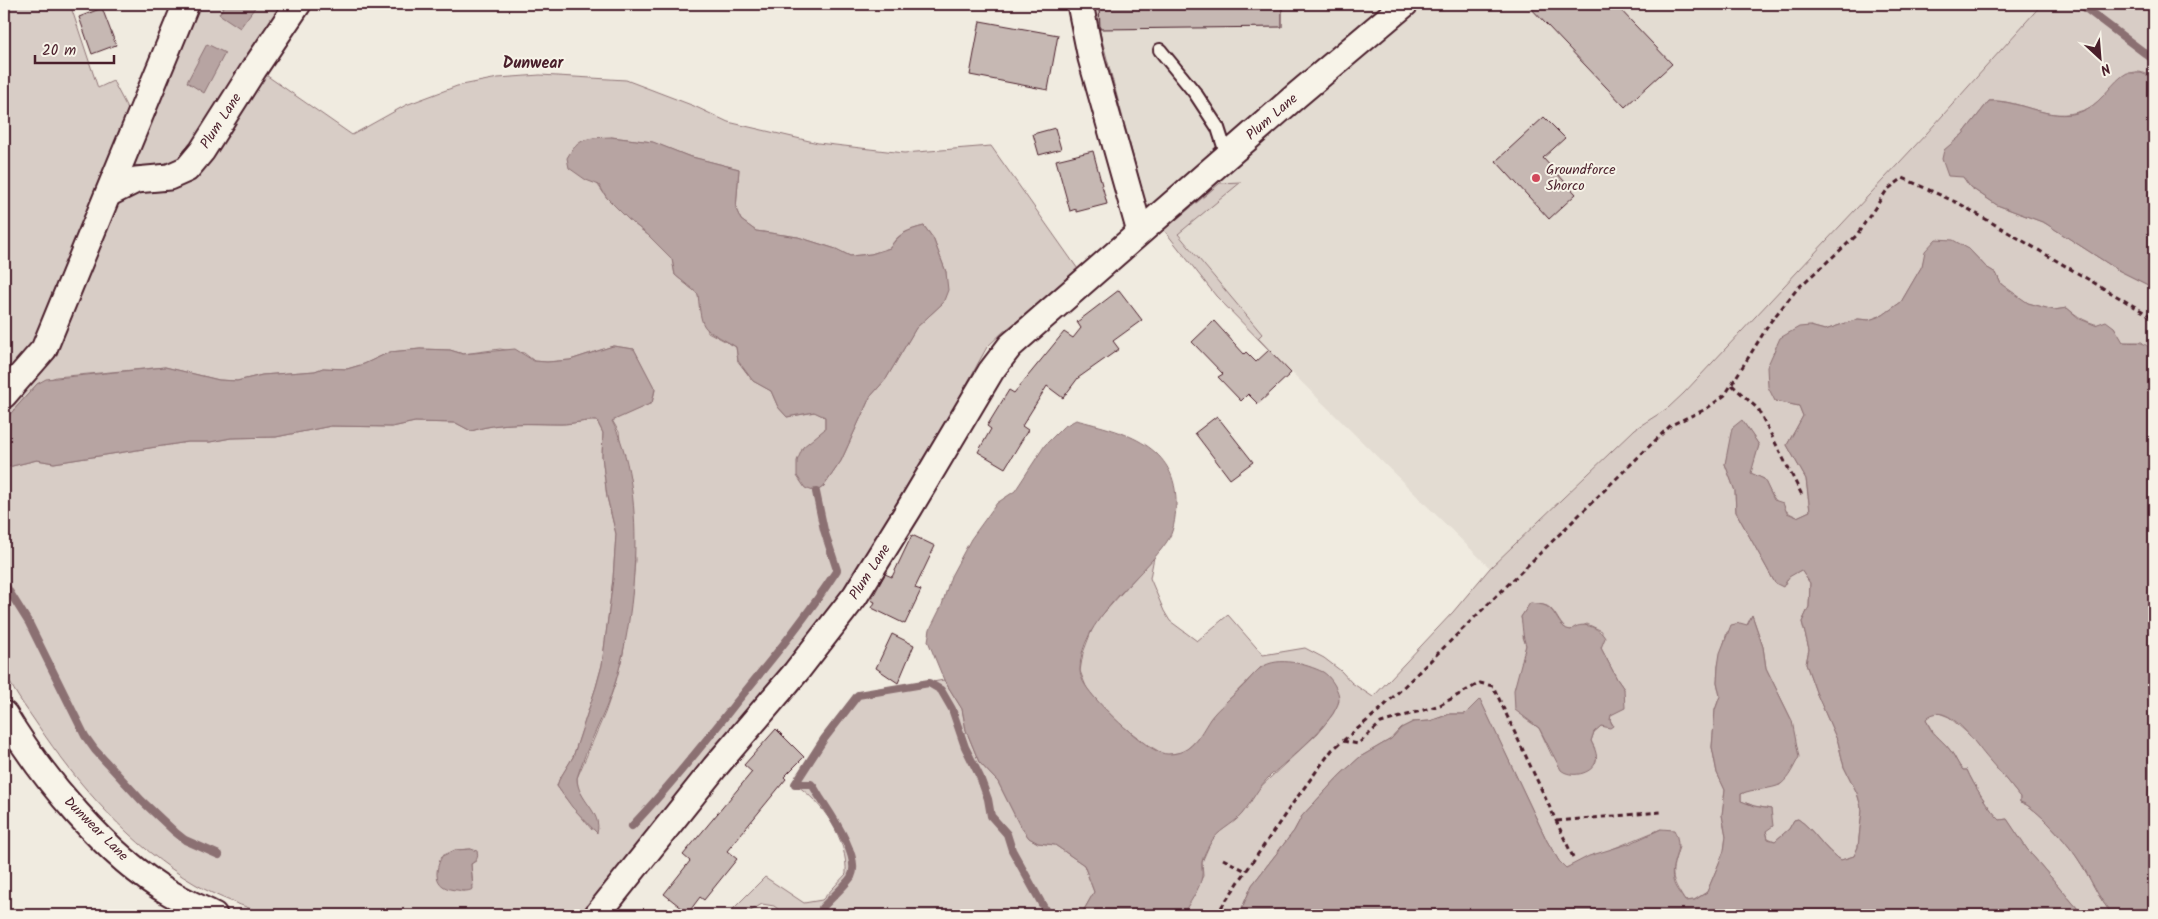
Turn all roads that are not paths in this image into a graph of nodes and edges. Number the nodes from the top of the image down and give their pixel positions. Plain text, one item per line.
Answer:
1 (186, 4) edge
2 (298, 4) edge
3 (1080, 4) edge
4 (1405, 4) edge
5 (1160, 50) dead end
6 (1228, 156) junction
7 (110, 193) junction
8 (1140, 232) junction
9 (4, 396) edge
10 (4, 714) edge
11 (214, 915) edge
12 (597, 915) edge

1 - 7 street
2 - 7 street, Plum Lane
3 - 8 street
4 - 6 street, Plum Lane
5 - 6 lane
6 - 8 street, Plum Lane
7 - 9 street
8 - 12 street, Plum Lane
10 - 11 street, Dunwear Lane

